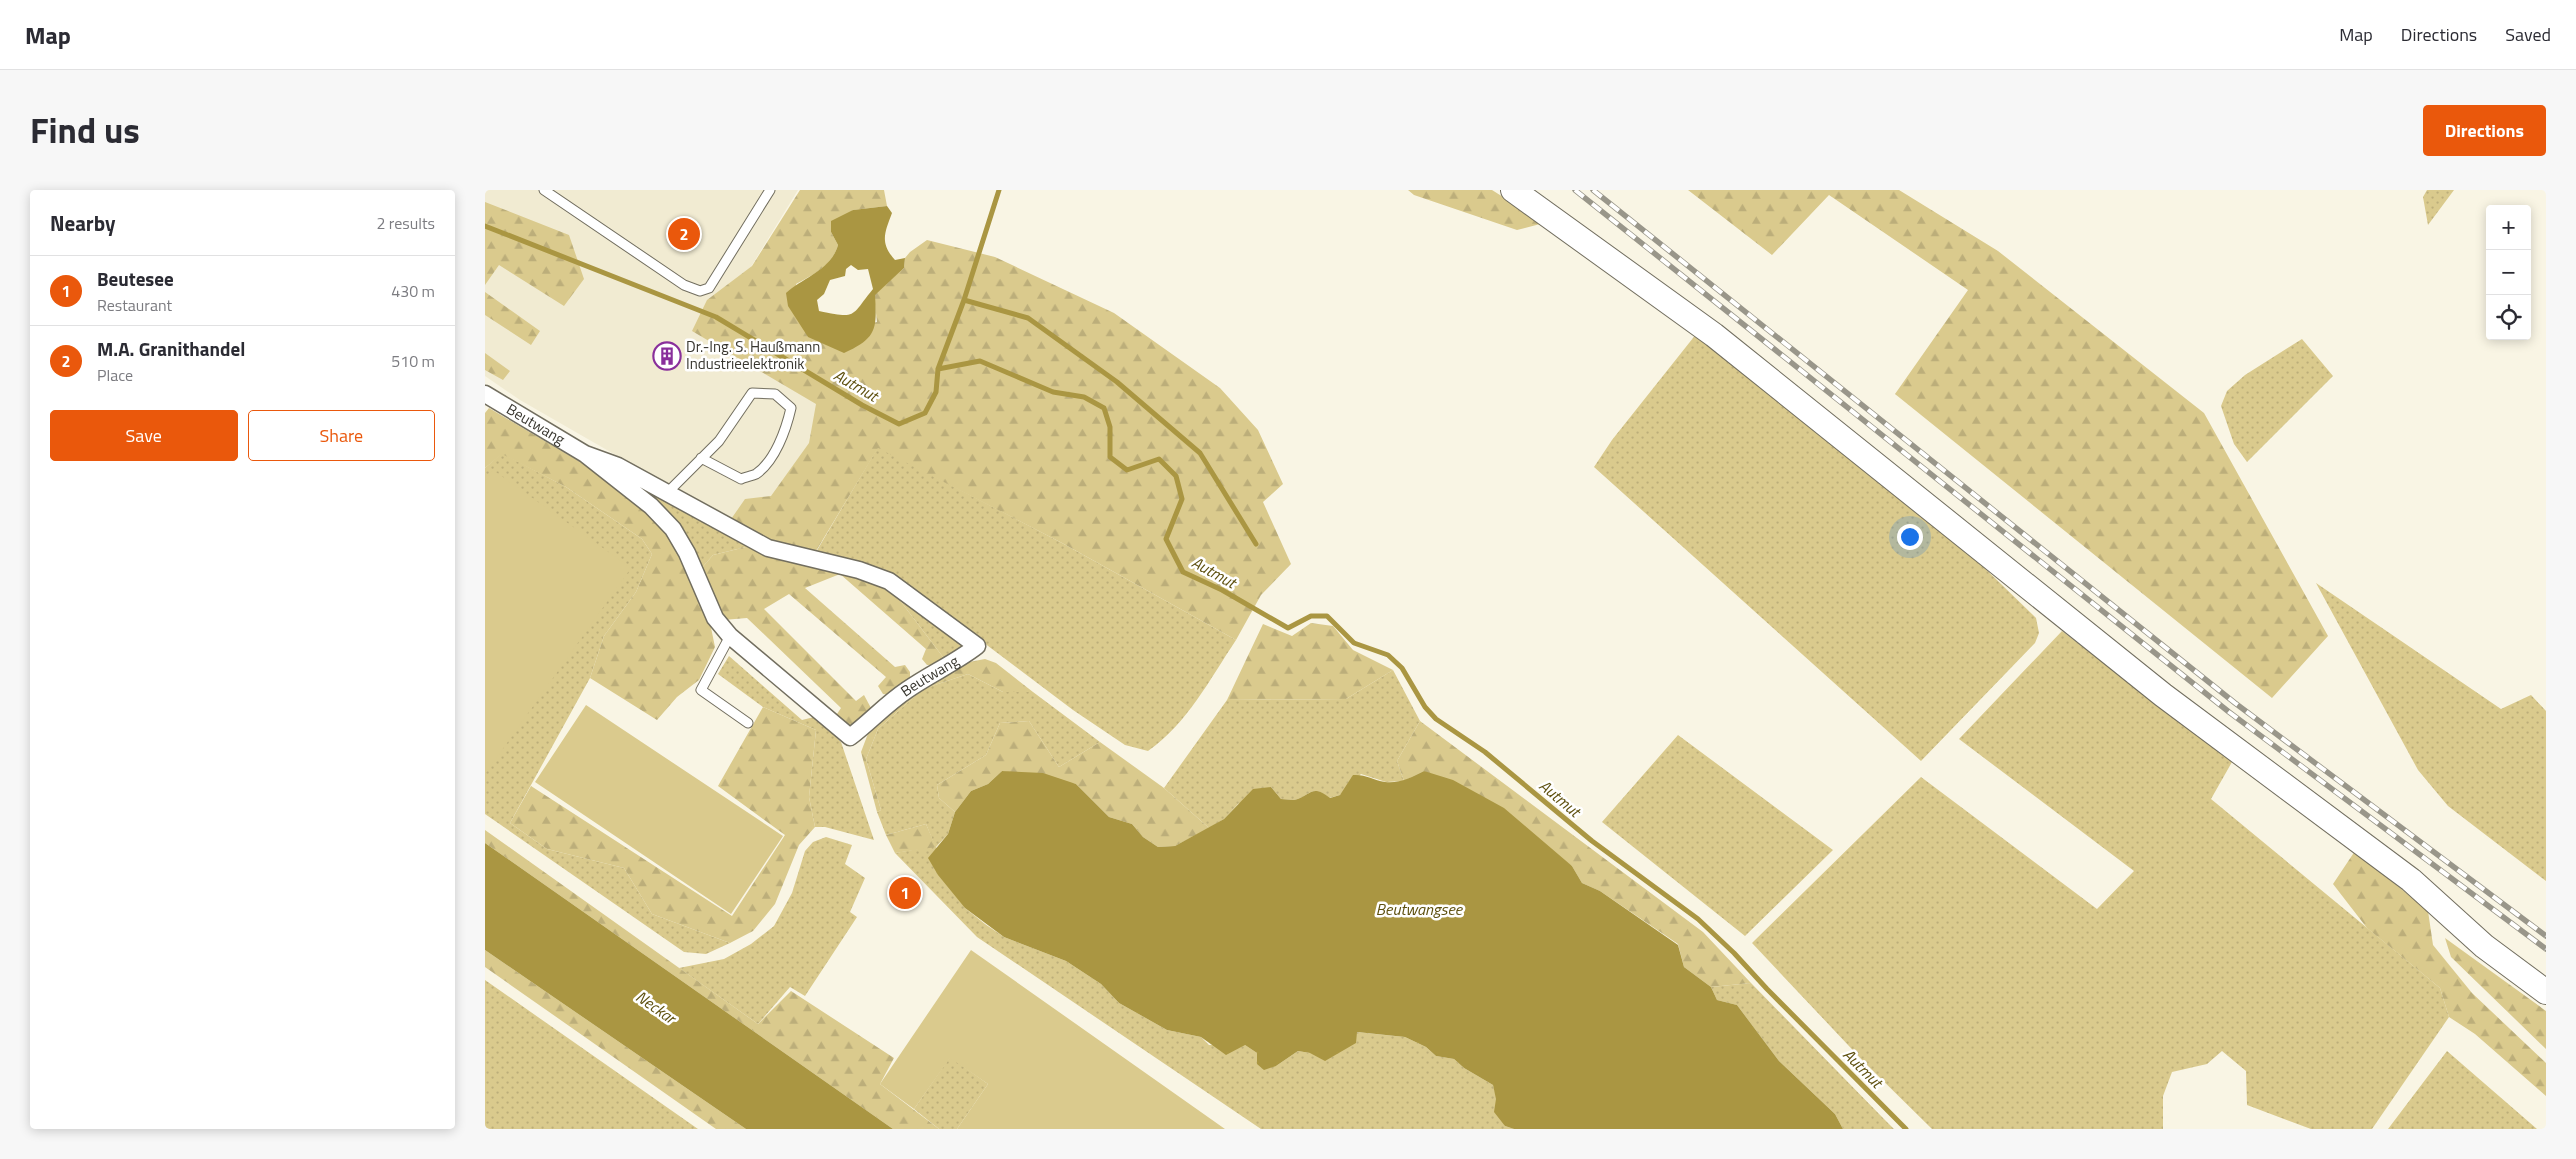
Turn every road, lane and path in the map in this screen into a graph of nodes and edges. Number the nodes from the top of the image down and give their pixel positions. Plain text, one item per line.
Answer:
1 (544, 190) edge
2 (769, 190) edge
3 (1513, 190) edge
4 (485, 394) edge
5 (585, 454) junction
6 (701, 458) junction
7 (667, 492) junction
8 (730, 636) junction
9 (749, 723) dead end
10 (2546, 992) edge

1 - 2 lane
3 - 10 street
4 - 5 street, Beutwang
5 - 7 street, Beutwang
5 - 8 street, Beutwang
6 - 6 lane
6 - 7 lane
7 - 8 street, Beutwang
8 - 9 lane

